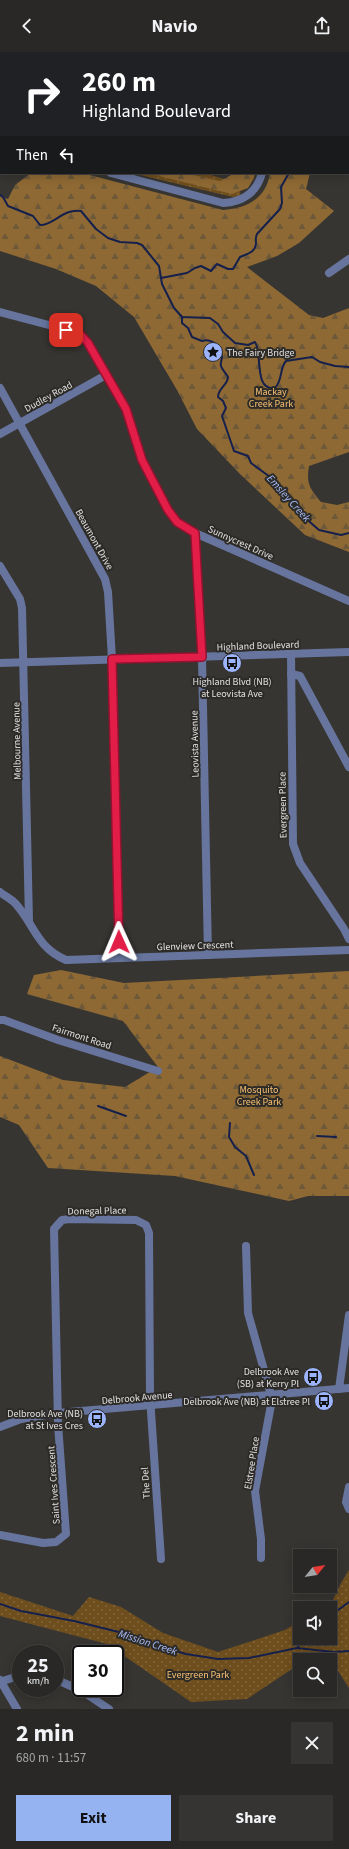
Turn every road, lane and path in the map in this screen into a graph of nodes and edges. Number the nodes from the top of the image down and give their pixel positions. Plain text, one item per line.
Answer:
1 (115, 174) edge
2 (262, 174) edge
3 (349, 259) edge
4 (329, 273) dead end
5 (0, 312) edge
6 (106, 375) junction
7 (0, 388) edge
8 (19, 423) junction
9 (0, 434) edge
10 (195, 533) junction
11 (0, 566) edge
12 (349, 602) edge
13 (349, 652) edge
14 (291, 654) junction
15 (202, 657) junction
16 (112, 659) junction
17 (24, 662) junction
18 (0, 663) edge
19 (291, 674) junction
20 (349, 767) edge
21 (0, 892) edge
22 (29, 921) junction
23 (349, 939) edge
24 (349, 950) edge
25 (208, 955) junction
26 (120, 958) junction
27 (0, 1020) edge
28 (158, 1071) dead end
29 (246, 1246) dead end
30 (349, 1315) edge
31 (349, 1388) edge
32 (339, 1389) junction
33 (270, 1395) junction
34 (150, 1406) junction
35 (58, 1413) junction
36 (0, 1427) edge
37 (349, 1487) edge
38 (349, 1509) edge
39 (0, 1534) edge
40 (261, 1558) dead end
41 (160, 1559) dead end
42 (12, 1678) edge
43 (0, 1681) edge
44 (64, 1682) edge
45 (17, 1709) edge
46 (108, 1709) edge

1 - 2 street
3 - 4 street
5 - 6 street, Sunnycrest Drive
6 - 8 street, Dudley Road
6 - 10 street, Sunnycrest Drive
7 - 8 street, Beaumont Drive
8 - 9 street, Dudley Road
8 - 16 street, Beaumont Drive
10 - 12 street, Sunnycrest Drive
10 - 15 street, Leovista Avenue
11 - 17 street, Melbourne Avenue
13 - 14 street, Highland Boulevard
14 - 15 street, Highland Boulevard
14 - 19 street, Evergreen Place
15 - 16 street, Highland Boulevard
15 - 25 street, Leovista Avenue
16 - 17 street, Highland Boulevard
16 - 26 street, Beaumont Drive
17 - 18 street, Highland Boulevard
17 - 22 street, Melbourne Avenue
19 - 20 street
19 - 23 street, Evergreen Place
21 - 22 street, Glenview Crescent
22 - 26 street, Glenview Crescent
24 - 25 street, Glenview Crescent
25 - 26 street, Glenview Crescent
27 - 28 street, Fairmont Road
29 - 33 street, Elstree Place
30 - 32 street
31 - 32 street, Delbrook Avenue
32 - 33 street, Delbrook Avenue
33 - 34 street, Delbrook Avenue
33 - 40 street, Elstree Place
34 - 35 street, Delbrook Avenue
34 - 35 street, Donegal Place
34 - 41 street, The Del
35 - 36 street, Delbrook Avenue
35 - 39 street, Saint Ives Crescent
37 - 38 street
42 - 43 street
43 - 45 street
44 - 46 street

